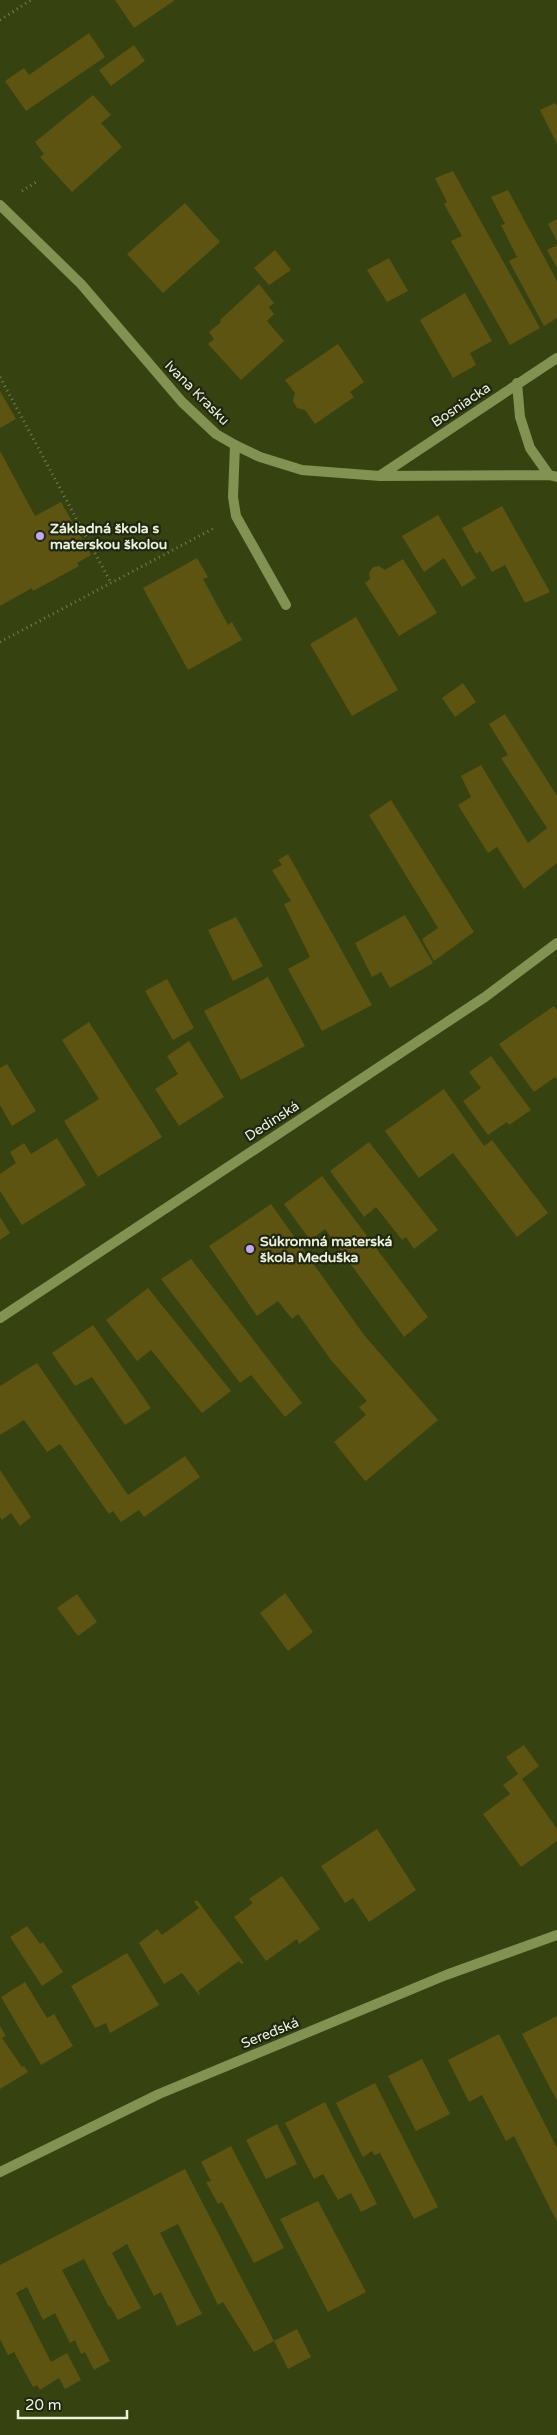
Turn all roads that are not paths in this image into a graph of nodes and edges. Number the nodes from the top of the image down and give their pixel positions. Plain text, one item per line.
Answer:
1 (0, 205) edge
2 (557, 358) edge
3 (517, 384) junction
4 (235, 445) junction
5 (380, 476) junction
6 (553, 476) edge
7 (286, 605) dead end
8 (557, 943) edge
9 (0, 1318) edge
10 (557, 1935) edge
11 (0, 2172) edge

1 - 4 street, Ivana Krasku
2 - 3 street, Bosniacka
3 - 5 street, Bosniacka
3 - 6 street
4 - 5 street, Ivana Krasku
4 - 7 street
5 - 6 street, Ivana Krasku
8 - 9 street, Dedinská
10 - 11 street, Sereďská

